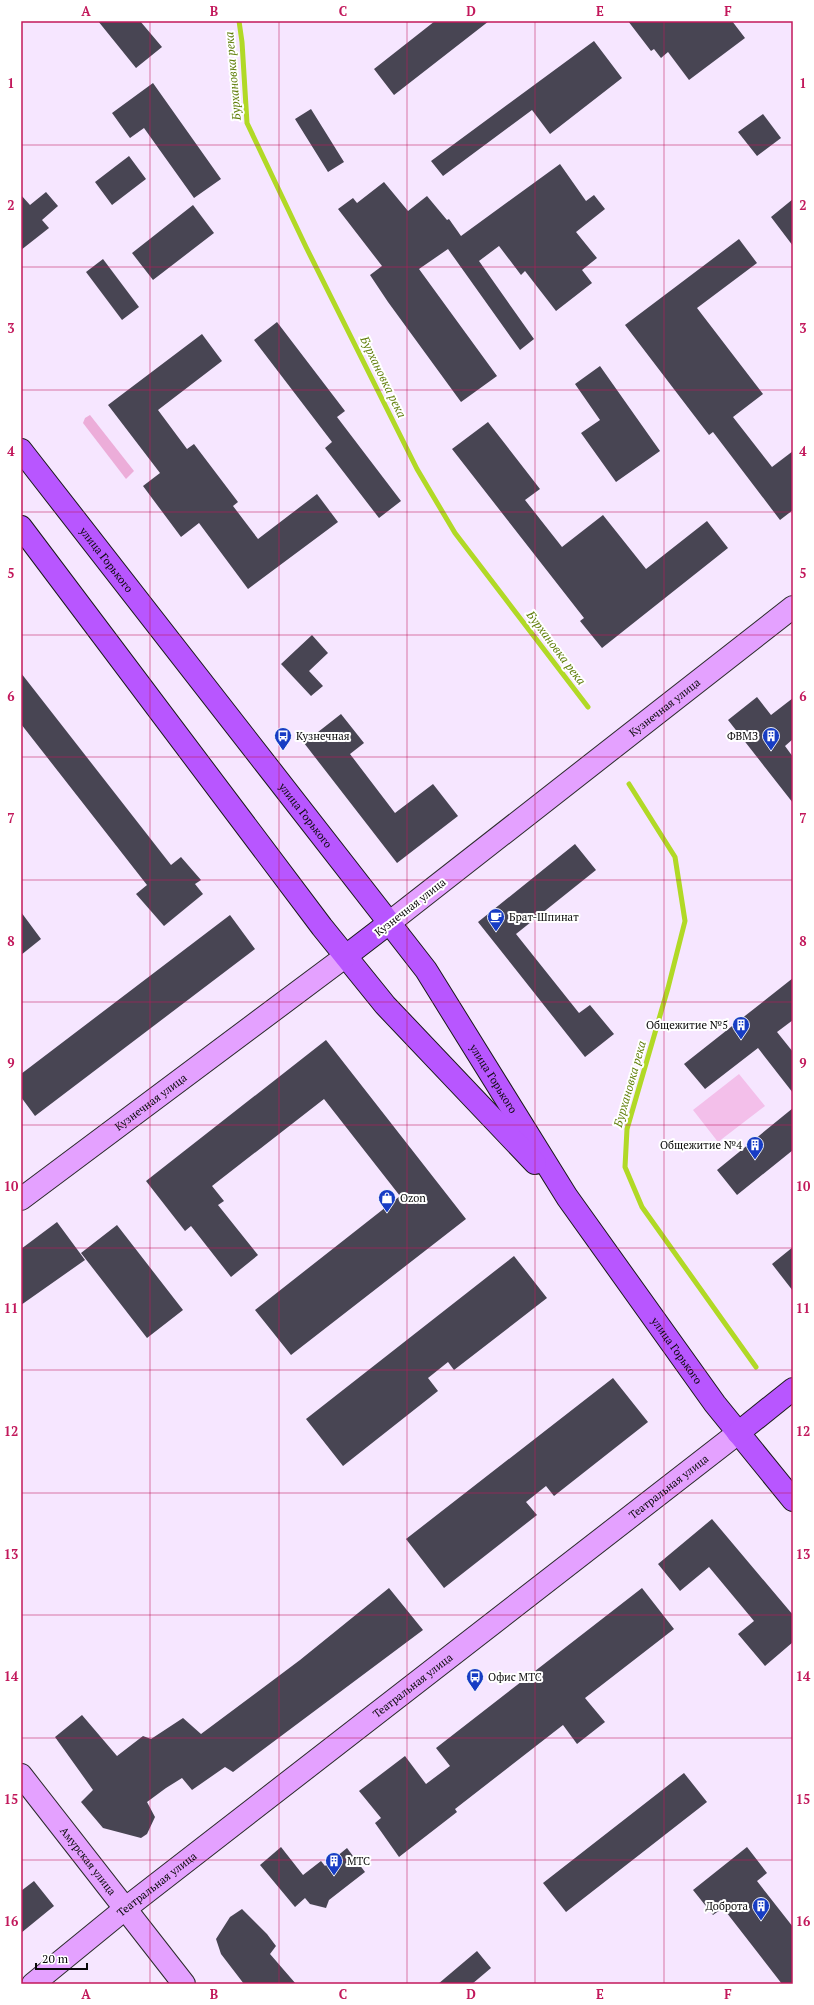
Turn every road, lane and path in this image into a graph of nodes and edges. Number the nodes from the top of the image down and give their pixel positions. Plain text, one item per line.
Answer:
1 (21, 450) edge
2 (21, 527) edge
3 (793, 607) edge
4 (389, 923) junction
5 (346, 956) junction
6 (567, 1197) junction
7 (21, 1199) edge
8 (793, 1388) edge
9 (738, 1433) junction
10 (793, 1500) edge
11 (21, 1775) edge
12 (126, 1908) junction
13 (33, 1984) edge
14 (184, 1984) edge

1 - 4 main road, улица Горького
2 - 5 main road, улица Горького
3 - 4 street, Кузнечная улица
4 - 5 main road, Кузнечная улица
4 - 6 main road, улица Горького
5 - 6 main road, улица Горького
5 - 7 street, Кузнечная улица
6 - 9 main road, улица Горького
8 - 9 main road, Театральная улица
9 - 10 main road, улица Горького
9 - 12 street, Театральная улица
11 - 12 street, Амурская улица
12 - 13 street, Театральная улица
12 - 14 street, Амурская улица

